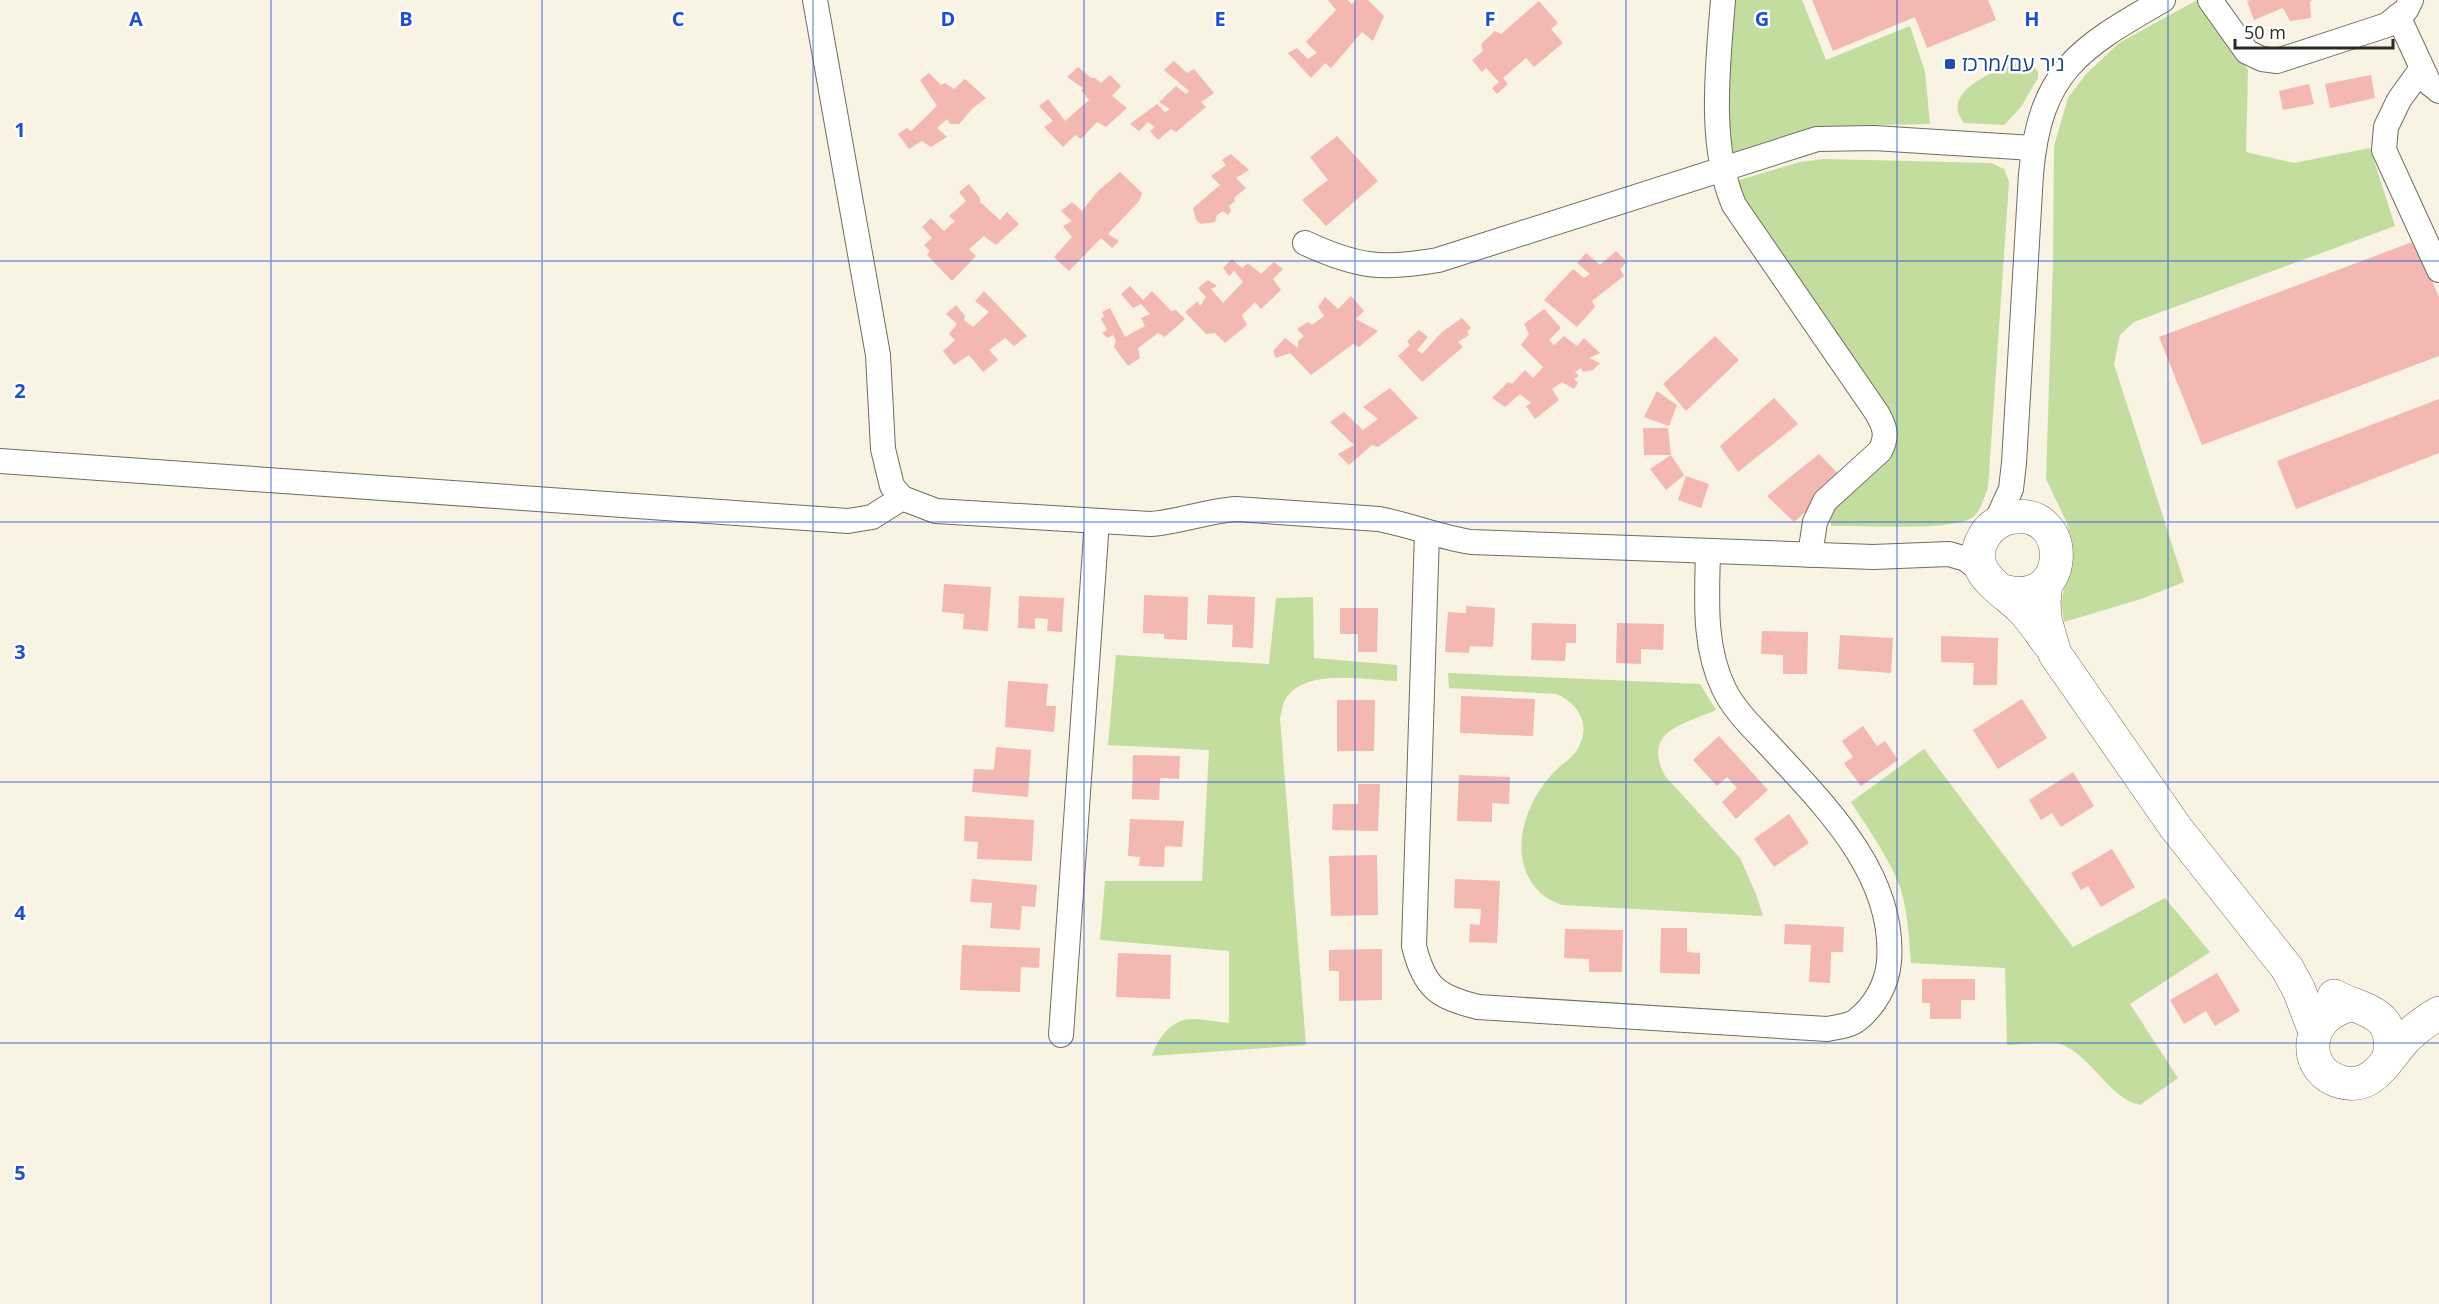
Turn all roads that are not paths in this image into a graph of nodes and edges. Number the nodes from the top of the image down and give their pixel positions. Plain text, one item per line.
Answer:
1 (815, 0) edge
2 (1723, 0) edge
3 (2163, 0) edge
4 (2210, 0) edge
5 (2404, 8) edge
6 (2422, 68) junction
7 (2439, 91) edge
8 (2033, 148) junction
9 (1722, 169) junction
10 (1305, 243) dead end
11 (2439, 270) edge
12 (2015, 458) junction
13 (0, 461) edge
14 (902, 498) junction
15 (1097, 521) junction
16 (2041, 524) junction
17 (1990, 528) junction
18 (1427, 532) junction
19 (1708, 551) junction
20 (1931, 554) junction
21 (1810, 555) junction
22 (1993, 582) junction
23 (2046, 583) junction
24 (2054, 651) junction
25 (2275, 953) junction
26 (2364, 1009) junction
27 (2439, 1011) edge
28 (2315, 1032) junction
29 (1061, 1035) dead end
30 (2389, 1057) junction

1 - 14 street
2 - 9 street
3 - 8 street
4 - 5 street
5 - 6 street
6 - 7 street
6 - 11 street
8 - 9 street
8 - 12 street
9 - 10 street
9 - 21 street
12 - 16 street
12 - 17 street
13 - 14 street
14 - 15 street
15 - 18 street
15 - 29 street
16 - 17 main road
16 - 23 main road
17 - 20 street
17 - 22 main road
18 - 19 street
18 - 19 street
19 - 21 street
20 - 21 street
20 - 22 street
22 - 23 main road
22 - 24 main road
23 - 24 main road
24 - 25 main road
25 - 26 main road
25 - 28 main road
26 - 27 main road
26 - 28 main road
26 - 30 main road
27 - 30 main road
28 - 30 main road

